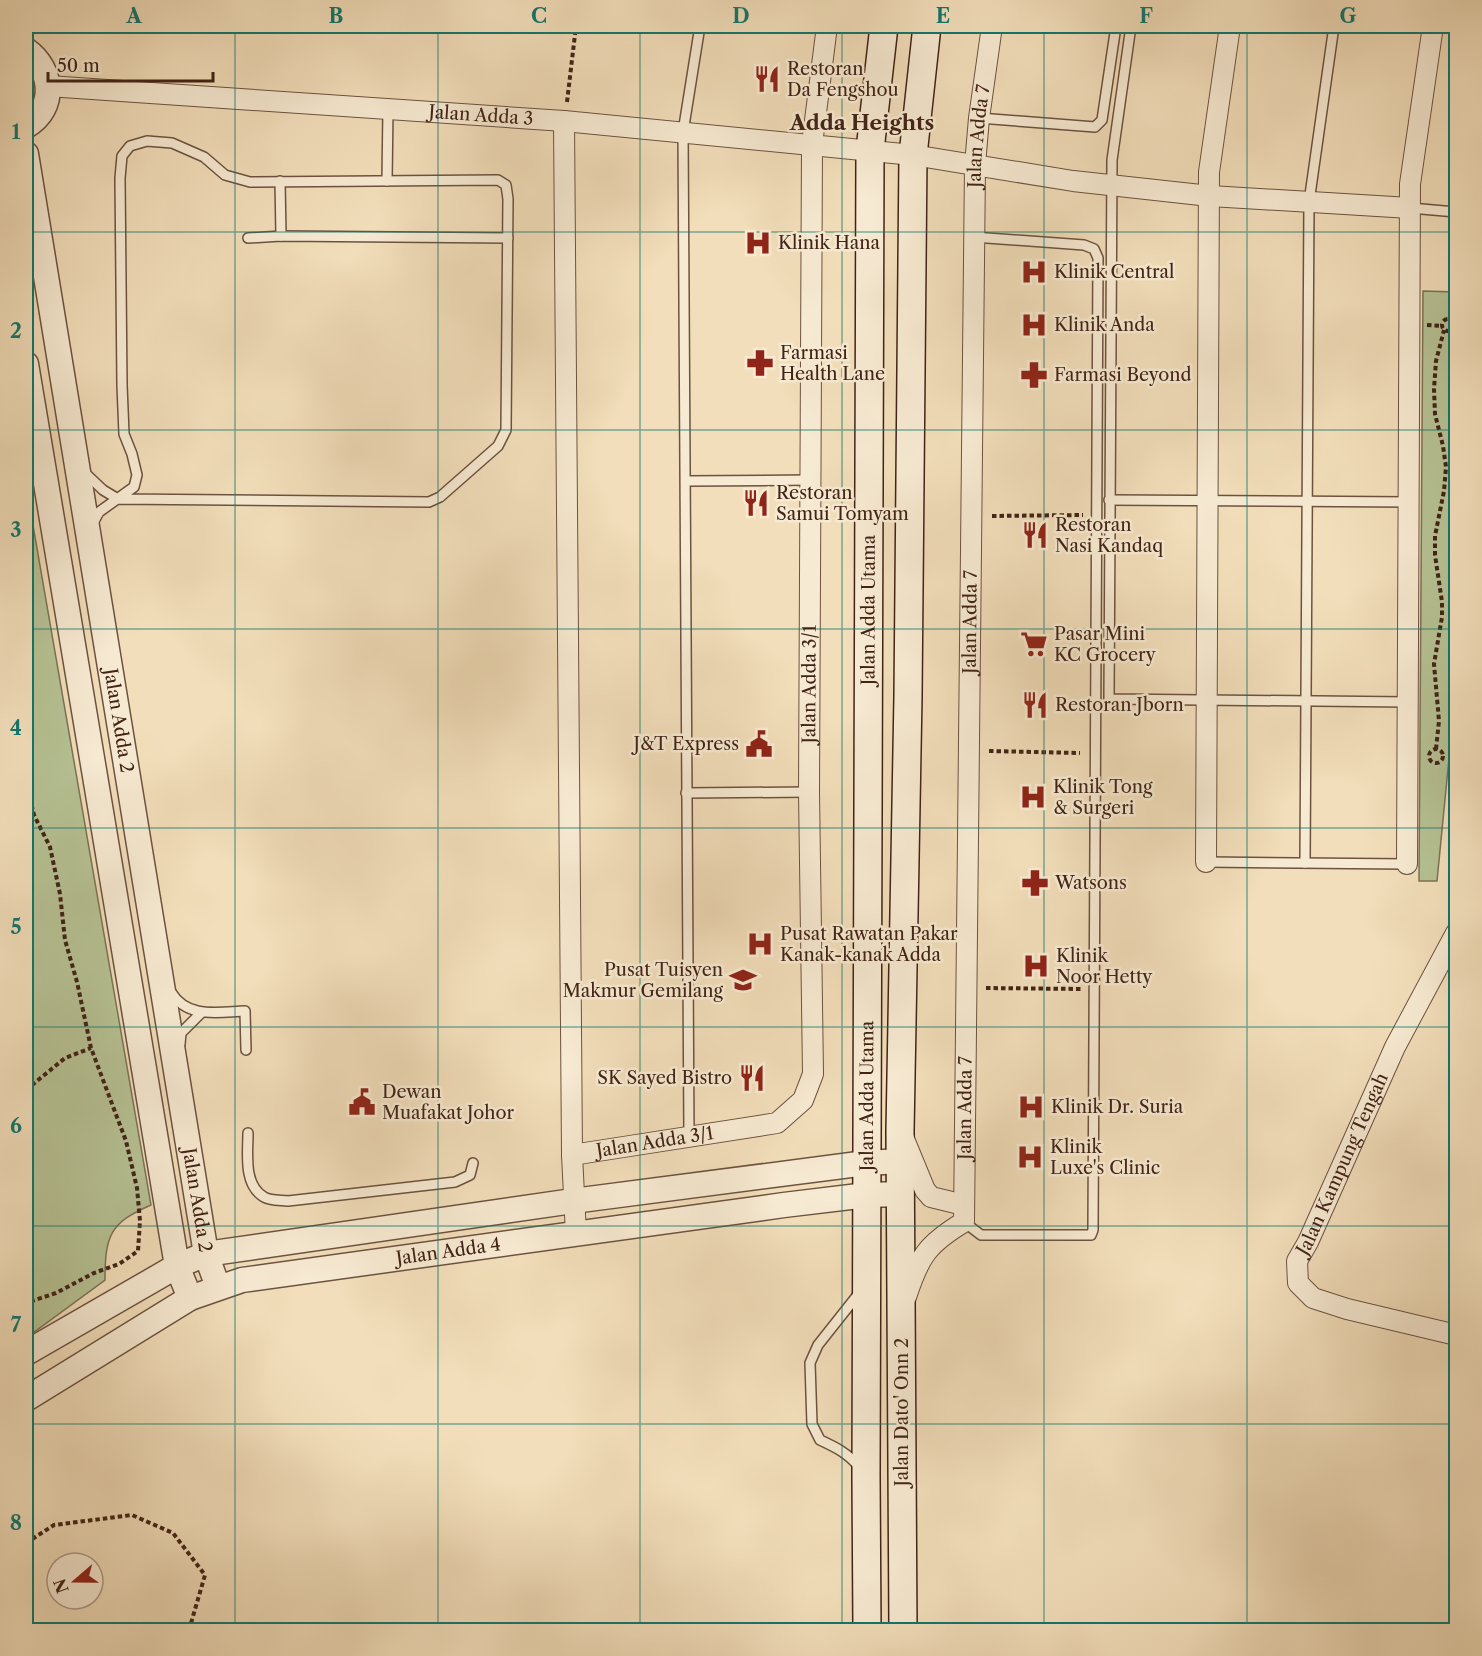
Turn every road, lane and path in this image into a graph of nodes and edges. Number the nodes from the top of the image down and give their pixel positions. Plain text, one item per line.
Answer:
1 (576, 26) edge
2 (700, 26) edge
3 (827, 26) edge
4 (884, 26) edge
5 (927, 26) edge
6 (992, 26) edge
7 (1116, 26) edge
8 (1131, 26) edge
9 (1230, 26) edge
10 (1334, 26) edge
11 (1433, 26) edge
12 (26, 50) edge
13 (48, 86) junction
14 (388, 109) junction
15 (978, 118) junction
16 (564, 121) junction
17 (26, 126) edge
18 (684, 132) junction
19 (812, 144) junction
20 (870, 150) junction
21 (26, 154) edge
22 (913, 155) junction
23 (975, 165) junction
24 (280, 181) junction
25 (387, 181) junction
26 (1111, 185) junction
27 (1210, 196) junction
28 (1309, 202) junction
29 (1410, 208) junction
30 (1456, 212) edge
31 (281, 236) junction
32 (973, 237) junction
33 (248, 238) dead end
34 (508, 238) junction
35 (1444, 330) dead end
36 (26, 364) edge
37 (78, 466) junction
38 (812, 480) junction
39 (687, 481) junction
40 (118, 499) junction
41 (1109, 500) junction
42 (1208, 501) junction
43 (1307, 502) junction
44 (1409, 502) junction
45 (1096, 515) junction
46 (970, 516) junction
47 (89, 533) junction
48 (1207, 699) junction
49 (1306, 700) junction
50 (1407, 702) junction
51 (1436, 749) dead end
52 (968, 751) junction
53 (1096, 753) junction
54 (26, 783) edge
55 (809, 792) junction
56 (686, 793) junction
57 (34, 815) junction
58 (26, 817) edge
59 (1206, 862) joint
60 (1305, 863) junction
61 (1407, 864) joint
62 (148, 896) junction
63 (1456, 933) edge
64 (966, 988) junction
65 (1093, 989) junction
66 (201, 1013) junction
67 (91, 1048) junction
68 (246, 1050) dead end
69 (26, 1090) edge
70 (183, 1111) junction
71 (900, 1131) junction
72 (248, 1133) dead end
73 (689, 1136) junction
74 (572, 1155) junction
75 (901, 1161) junction
76 (866, 1162) junction
77 (473, 1163) dead end
78 (193, 1171) junction
79 (901, 1194) junction
80 (867, 1195) junction
81 (573, 1201) junction
82 (964, 1213) junction
83 (576, 1234) junction
84 (273, 1244) junction
85 (206, 1254) junction
86 (177, 1266) junction
87 (866, 1285) junction
88 (218, 1287) junction
89 (190, 1298) junction
90 (26, 1303) edge
91 (901, 1311) junction
92 (1452, 1334) dead end
93 (26, 1353) edge
94 (26, 1399) edge
95 (866, 1476) junction
96 (26, 1543) edge
97 (189, 1630) edge
98 (867, 1630) edge
99 (903, 1630) edge

1 - 16 path
2 - 18 lane
3 - 19 street, Jalan Adda 3/1
4 - 20 main road, Jalan Adda Utama
5 - 22 main road, Jalan Adda Utama
6 - 15 street, Jalan Adda 7
7 - 15 lane
8 - 26 lane
9 - 27 street
10 - 28 lane
11 - 29 street
12 - 13 street
13 - 14 street, Jalan Adda 3
13 - 17 street
14 - 16 street, Jalan Adda 3
14 - 25 lane
15 - 23 street, Jalan Adda 7
16 - 18 street, Jalan Adda 3
16 - 74 street
18 - 19 street, Jalan Adda 3
18 - 39 lane
19 - 20 street, Jalan Adda 3
19 - 38 street, Jalan Adda 3/1
20 - 22 street, Jalan Adda 3
20 - 76 main road, Jalan Adda Utama
21 - 37 street, Jalan Adda 2
22 - 23 street, Jalan Adda 3
22 - 71 main road, Jalan Adda Utama
23 - 26 street, Jalan Adda 3
23 - 32 street, Jalan Adda 7
24 - 25 lane
24 - 31 lane
24 - 40 lane
25 - 34 lane
26 - 27 street, Jalan Adda 3
26 - 41 lane
27 - 28 street, Jalan Adda 3
27 - 42 street
28 - 29 street, Jalan Adda 3
28 - 43 lane
29 - 30 lane
29 - 44 street
31 - 33 lane
31 - 34 lane
32 - 45 lane
32 - 46 street, Jalan Adda 7
34 - 40 lane
35 - 51 path
36 - 86 street, Jalan Adda 2
37 - 40 lane
37 - 47 street, Jalan Adda 2
38 - 39 lane
38 - 55 street, Jalan Adda 3/1
39 - 56 lane
40 - 47 lane
41 - 42 lane
41 - 48 lane
42 - 43 lane
42 - 48 street
43 - 44 lane
43 - 49 lane
44 - 50 street
45 - 46 path
45 - 53 lane
46 - 52 street, Jalan Adda 7
47 - 62 street, Jalan Adda 2
48 - 49 lane
48 - 59 street
49 - 50 lane
49 - 60 lane
50 - 61 street
52 - 53 path
52 - 64 street, Jalan Adda 7
53 - 65 lane
54 - 57 path
55 - 56 lane
55 - 73 street, Jalan Adda 3/1
56 - 73 lane
57 - 58 path
57 - 67 path
59 - 60 lane
60 - 61 lane
62 - 66 lane
62 - 70 street, Jalan Adda 2
63 - 92 street, Jalan Kampung Tengah
64 - 65 path
64 - 82 street, Jalan Adda 7
65 - 82 lane
66 - 68 lane
66 - 70 lane
67 - 69 path
67 - 90 path
70 - 78 street, Jalan Adda 2
71 - 75 main road, Jalan Adda Utama
71 - 82 street
72 - 77 lane
73 - 74 street, Jalan Adda 3/1
74 - 81 street
75 - 76 street, Jalan Adda 4
75 - 79 main road, Jalan Adda Utama
76 - 80 main road, Jalan Adda Utama
76 - 81 street, Jalan Adda 4
78 - 84 street
78 - 85 street, Jalan Adda 2
79 - 80 street, Jalan Adda 4
79 - 91 main road, Jalan Dato' Onn 2
80 - 83 street, Jalan Adda 4
80 - 87 main road, Jalan Dato' Onn 2
81 - 83 street
81 - 84 street, Jalan Adda 4
82 - 91 street
83 - 88 street, Jalan Adda 4
84 - 85 street, Jalan Adda 4
85 - 86 street, Jalan Adda 4
85 - 88 street, Jalan Adda 2
86 - 89 street, Jalan Adda 2
86 - 93 street, Jalan Adda 4
87 - 95 main road, Jalan Dato' Onn 2
87 - 95 lane
88 - 89 street, Jalan Adda 4
89 - 94 street, Jalan Adda 4
91 - 99 main road, Jalan Dato' Onn 2
95 - 98 main road, Jalan Dato' Onn 2
96 - 97 path

